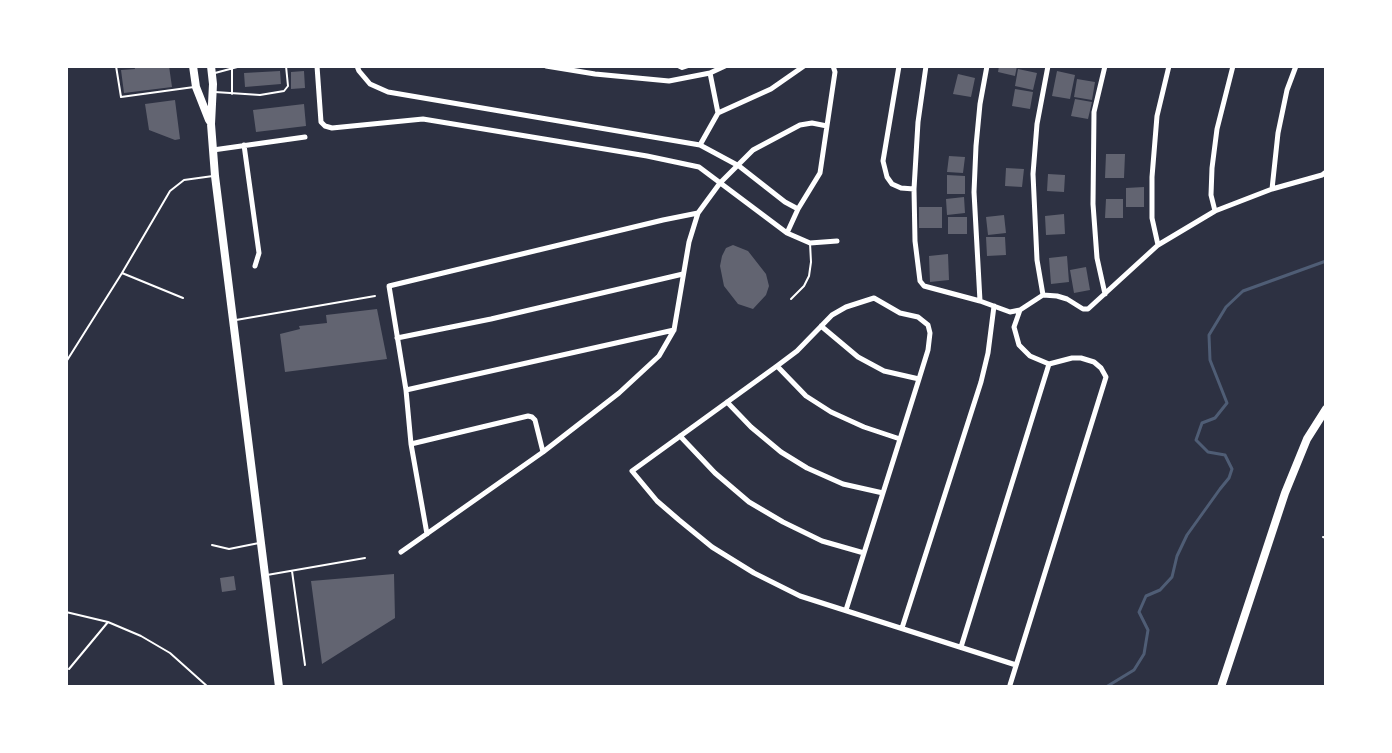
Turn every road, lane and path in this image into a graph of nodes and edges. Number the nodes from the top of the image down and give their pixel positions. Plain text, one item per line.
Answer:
1 (116, 66) edge
2 (194, 66) edge
3 (242, 66) edge
4 (286, 66) edge
5 (317, 66) edge
6 (357, 66) edge
7 (546, 66) edge
8 (676, 66) edge
9 (691, 66) edge
10 (725, 66) edge
11 (804, 66) edge
12 (832, 66) edge
13 (899, 66) edge
14 (926, 66) edge
15 (987, 66) edge
16 (1048, 66) edge
17 (1105, 66) edge
18 (1169, 66) edge
19 (1233, 66) edge
20 (1296, 66) edge
21 (232, 67) edge
22 (212, 70) edge
23 (710, 74) junction
24 (196, 87) junction
25 (213, 92) junction
26 (232, 94) junction
27 (718, 113) junction
28 (211, 124) junction
29 (827, 126) junction
30 (305, 137) dead end
31 (244, 145) junction
32 (700, 145) junction
33 (213, 150) junction
34 (739, 166) junction
35 (1326, 172) edge
36 (215, 176) junction
37 (720, 183) junction
38 (914, 189) junction
39 (1272, 189) junction
40 (798, 209) junction
41 (1215, 211) junction
42 (698, 213) junction
43 (787, 233) junction
44 (837, 241) dead end
45 (810, 243) junction
46 (1158, 245) junction
47 (255, 266) dead end
48 (122, 273) junction
49 (683, 274) junction
50 (1105, 294) junction
51 (1043, 295) junction
52 (375, 296) dead end
53 (183, 298) dead end
54 (790, 299) dead end
55 (980, 301) junction
56 (994, 306) junction
57 (1020, 309) junction
58 (233, 321) junction
59 (821, 326) junction
60 (674, 330) junction
61 (397, 338) junction
62 (66, 362) edge
63 (1049, 364) junction
64 (777, 366) junction
65 (919, 379) junction
66 (406, 390) junction
67 (727, 402) junction
68 (1326, 409) edge
69 (680, 436) junction
70 (900, 439) junction
71 (411, 444) junction
72 (543, 452) junction
73 (883, 493) junction
74 (428, 534) junction
75 (262, 543) junction
76 (212, 546) dead end
77 (401, 552) dead end
78 (864, 553) junction
79 (365, 558) dead end
80 (292, 571) junction
81 (266, 576) junction
82 (846, 610) junction
83 (66, 612) edge
84 (108, 622) junction
85 (902, 628) junction
86 (961, 647) junction
87 (305, 664) dead end
88 (1016, 665) junction
89 (69, 669) dead end
90 (1010, 685) dead end
91 (208, 687) edge
92 (279, 687) edge
93 (1221, 687) edge

1 - 24 lane
2 - 24 main road
3 - 21 lane
4 - 26 lane
5 - 37 street
6 - 32 street
7 - 23 street
8 - 9 path
10 - 23 street
11 - 27 street
12 - 29 street
13 - 38 street
14 - 38 street
15 - 55 street
16 - 51 street
17 - 50 street
18 - 46 street
19 - 41 street
20 - 39 street
21 - 22 lane
21 - 26 lane
22 - 25 main road
23 - 27 street
24 - 28 main road
25 - 26 lane
25 - 28 main road
27 - 32 street
28 - 33 main road
29 - 34 street
29 - 40 street
30 - 31 street
31 - 33 street
31 - 47 street
32 - 34 street
33 - 36 main road
34 - 37 street
34 - 40 street
35 - 39 street
36 - 48 lane
36 - 58 main road
37 - 42 street
37 - 43 street
38 - 55 street
39 - 41 street
40 - 43 street
41 - 46 street
42 - 49 street
42 - 61 street
43 - 45 street
44 - 45 street
45 - 54 lane
46 - 50 street
48 - 53 lane
48 - 62 lane
49 - 60 street
49 - 61 street
50 - 51 street
51 - 57 street
52 - 58 lane
55 - 56 street
56 - 57 street
56 - 85 street
57 - 63 street
58 - 75 main road
59 - 64 street
59 - 65 street
59 - 65 street
60 - 66 street
60 - 72 street
61 - 66 street
63 - 86 street
63 - 88 street
64 - 67 street
64 - 70 street
65 - 70 street
66 - 71 street
67 - 69 street
67 - 73 street
68 - 93 main road
69 - 78 street
69 - 82 street
70 - 73 street
71 - 72 street
71 - 74 street
72 - 74 street
73 - 78 street
74 - 77 street
75 - 76 lane
75 - 81 main road
78 - 82 street
79 - 80 lane
80 - 81 lane
80 - 87 lane
81 - 92 main road
82 - 85 street
83 - 84 lane
84 - 89 lane
84 - 91 lane
85 - 86 street
86 - 88 street
88 - 90 street

